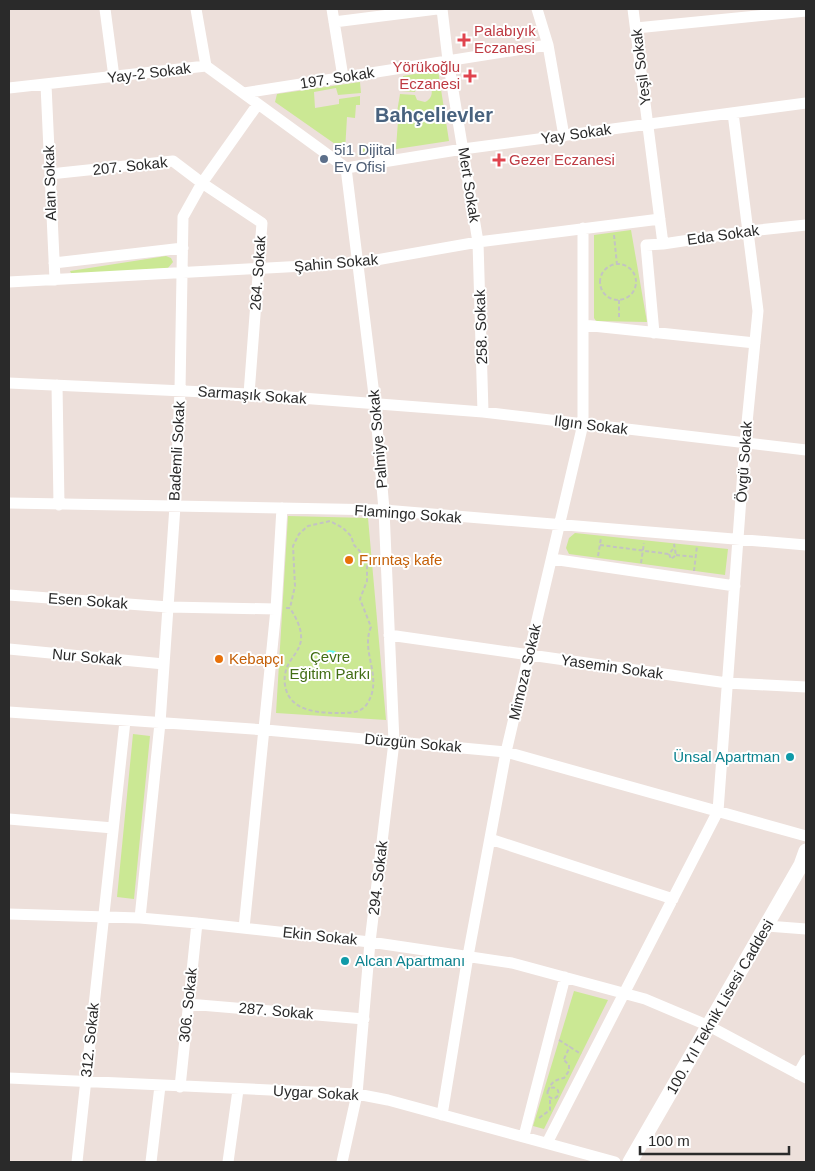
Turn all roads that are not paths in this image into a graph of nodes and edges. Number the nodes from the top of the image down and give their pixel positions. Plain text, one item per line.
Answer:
1 (105, 9) edge
2 (196, 9) edge
3 (332, 9) edge
4 (437, 9) edge
5 (442, 9) edge
6 (537, 9) edge
7 (634, 9) edge
8 (806, 11) edge
9 (720, 14) edge
10 (334, 22) junction
11 (636, 28) junction
12 (548, 45) junction
13 (448, 60) junction
14 (206, 66) junction
15 (343, 77) junction
16 (114, 78) junction
17 (46, 85) junction
18 (9, 88) edge
19 (244, 93) junction
20 (806, 103) edge
21 (258, 104) junction
22 (733, 113) junction
23 (648, 124) junction
24 (564, 136) junction
25 (463, 149) junction
26 (346, 168) junction
27 (50, 174) junction
28 (202, 183) junction
29 (660, 220) junction
30 (806, 226) edge
31 (583, 228) junction
32 (749, 231) junction
33 (478, 242) junction
34 (664, 244) junction
35 (182, 248) junction
36 (54, 262) junction
37 (359, 263) junction
38 (258, 269) junction
39 (183, 271) junction
40 (54, 280) junction
41 (9, 282) edge
42 (583, 325) junction
43 (654, 333) junction
44 (755, 343) junction
45 (9, 383) edge
46 (58, 385) junction
47 (180, 390) junction
48 (249, 394) junction
49 (375, 404) junction
50 (483, 412) junction
51 (583, 424) junction
52 (745, 443) junction
53 (806, 450) edge
54 (9, 503) edge
55 (59, 505) junction
56 (175, 506) junction
57 (282, 508) junction
58 (384, 510) junction
59 (560, 526) junction
60 (738, 541) junction
61 (806, 545) edge
62 (552, 559) junction
63 (735, 586) junction
64 (9, 595) edge
65 (168, 607) junction
66 (276, 609) junction
67 (389, 635) junction
68 (9, 649) edge
69 (529, 655) junction
70 (164, 664) junction
71 (727, 683) junction
72 (806, 687) edge
73 (9, 712) edge
74 (125, 721) junction
75 (160, 723) junction
76 (266, 730) junction
77 (394, 742) junction
78 (506, 752) junction
79 (718, 811) junction
80 (9, 819) edge
81 (113, 828) junction
82 (806, 836) edge
83 (490, 838) junction
84 (806, 851) edge
85 (673, 899) junction
86 (9, 914) edge
87 (104, 917) junction
88 (140, 918) junction
89 (196, 923) junction
90 (767, 926) junction
91 (244, 928) junction
92 (806, 929) edge
93 (370, 942) junction
94 (468, 956) junction
95 (565, 977) junction
96 (624, 993) junction
97 (188, 1004) junction
98 (364, 1019) junction
99 (709, 1026) junction
100 (806, 1060) edge
101 (802, 1076) edge
102 (9, 1078) edge
103 (86, 1083) junction
104 (160, 1086) junction
105 (180, 1087) junction
106 (238, 1090) junction
107 (357, 1094) junction
108 (442, 1114) junction
109 (524, 1136) junction
110 (547, 1142) junction
111 (577, 1157) edge
112 (77, 1162) edge
113 (152, 1162) edge
114 (228, 1162) edge
115 (342, 1162) edge
116 (616, 1162) edge
117 (630, 1162) edge

1 - 16 street
2 - 14 street
3 - 10 street
4 - 10 street
5 - 13 street, Mert Sokak
6 - 12 street
7 - 11 street, Yeşil Sokak
8 - 9 street
9 - 11 street
10 - 15 street
11 - 23 street, Yeşil Sokak
12 - 13 street, 197. Sokak
12 - 24 street
13 - 15 street, 197. Sokak
13 - 25 street, Mert Sokak
14 - 16 street, Yay-2 Sokak
14 - 19 street, Yay-2 Sokak
15 - 19 street, 197. Sokak
16 - 17 street, Yay-2 Sokak
17 - 18 street, Yay-2 Sokak
17 - 27 street, Alan Sokak
19 - 21 street, Yay-2 Sokak
20 - 22 street, Yay Sokak
21 - 26 street, Yay-2 Sokak
21 - 28 street, Bademli Sokak
22 - 23 street, Yay Sokak
22 - 32 street, Övgü Sokak
23 - 24 street, Yay Sokak
23 - 29 street, Yeşil Sokak
24 - 25 street, Yay Sokak
25 - 26 street, Yay Sokak
25 - 33 street, Mert Sokak
26 - 37 street, Palmiye Sokak
27 - 28 street, 207. Sokak
27 - 36 street, Alan Sokak
28 - 35 street, Bademli Sokak
28 - 38 street, 264. Sokak
29 - 31 street, Şahin Sokak
29 - 34 street
30 - 32 street, Eda Sokak
31 - 33 street, Şahin Sokak
31 - 42 street, Mimoza Sokak
32 - 34 street, Eda Sokak
32 - 44 street, Övgü Sokak
33 - 37 street, Şahin Sokak
33 - 50 street, 258. Sokak
34 - 43 street, Eda Sokak
35 - 36 street
35 - 39 street, Bademli Sokak
36 - 40 street, Alan Sokak
37 - 38 street, Şahin Sokak
37 - 49 street, Palmiye Sokak
38 - 39 street, Şahin Sokak
38 - 48 street, 264. Sokak
39 - 40 street, Şahin Sokak
39 - 47 street, Bademli Sokak
40 - 41 street, Şahin Sokak
42 - 43 street
42 - 51 street, Mimoza Sokak
43 - 44 street
44 - 52 street, Övgü Sokak
45 - 46 street, Sarmaşık Sokak
46 - 47 street, Sarmaşık Sokak
46 - 55 street
47 - 48 street, Sarmaşık Sokak
47 - 56 street, Bademli Sokak
48 - 49 street, Sarmaşık Sokak
49 - 50 street, Ilgın Sokak
49 - 58 street, Palmiye Sokak
50 - 51 street, Ilgın Sokak
51 - 52 street, Ilgın Sokak
51 - 59 street, Mimoza Sokak
52 - 53 street, Ilgın Sokak
52 - 60 street, Övgü Sokak
54 - 55 street, Flamingo Sokak
55 - 56 street, Flamingo Sokak
56 - 57 street, Flamingo Sokak
56 - 65 street, Bademli Sokak
57 - 58 street, Flamingo Sokak
57 - 66 street
58 - 59 street, Flamingo Sokak
58 - 67 street, Palmiye Sokak
59 - 60 street, Flamingo Sokak
59 - 62 street, Mimoza Sokak
60 - 61 street, Flamingo Sokak
60 - 63 street, Övgü Sokak
62 - 63 street
62 - 69 street, Mimoza Sokak
63 - 71 street, Övgü Sokak
64 - 65 street, Esen Sokak
65 - 66 street, Esen Sokak
65 - 70 street, Bademli Sokak
66 - 76 street
67 - 69 street, Yasemin Sokak
67 - 77 street, Palmiye Sokak
68 - 70 street, Nur Sokak
69 - 71 street, Yasemin Sokak
69 - 78 street, Mimoza Sokak
70 - 75 street, Bademli Sokak
71 - 72 street, Yasemin Sokak
71 - 79 street, Övgü Sokak
73 - 74 street, Düzgün Sokak
74 - 75 street, Düzgün Sokak
74 - 81 street, 312. Sokak
75 - 76 street, Düzgün Sokak
75 - 88 street, Bademli Sokak
76 - 77 street, Düzgün Sokak
76 - 91 street
77 - 78 street, Düzgün Sokak
77 - 93 street, 294. Sokak
78 - 79 street, Düzgün Sokak
78 - 83 street, Mimoza Sokak
79 - 82 street, Düzgün Sokak
79 - 85 street
80 - 81 street
81 - 87 street, 312. Sokak
83 - 85 street
83 - 94 street, Mimoza Sokak
84 - 90 main road, 100. Yıl Teknik Lisesi Caddesi
85 - 96 street
86 - 87 street, Ekin Sokak
87 - 88 street, Ekin Sokak
87 - 103 street, 312. Sokak
88 - 89 street, Ekin Sokak
89 - 91 street, Ekin Sokak
89 - 97 street, 306. Sokak
90 - 92 street
90 - 99 main road, 100. Yıl Teknik Lisesi Caddesi
91 - 93 street, Ekin Sokak
93 - 94 street, Ekin Sokak
93 - 98 street, 294. Sokak
94 - 95 street, Ekin Sokak
94 - 108 street, Mimoza Sokak
95 - 96 street, Ekin Sokak
95 - 109 street
96 - 99 street, Ekin Sokak
96 - 110 street
97 - 98 street, 287. Sokak
97 - 105 street, 306. Sokak
98 - 107 street, 294. Sokak
99 - 101 street, Ekin Sokak
99 - 117 main road, 100. Yıl Teknik Lisesi Caddesi
100 - 101 street
102 - 103 street, Uygar Sokak
103 - 104 street, Uygar Sokak
103 - 112 street, 312. Sokak
104 - 105 street, Uygar Sokak
104 - 113 street
105 - 106 street, Uygar Sokak
106 - 107 street, Uygar Sokak
106 - 114 street
107 - 108 street, Uygar Sokak
107 - 115 street, 294. Sokak
108 - 109 street, Uygar Sokak
109 - 110 street, Uygar Sokak
110 - 111 street, Uygar Sokak
111 - 116 street, Uygar Sokak

